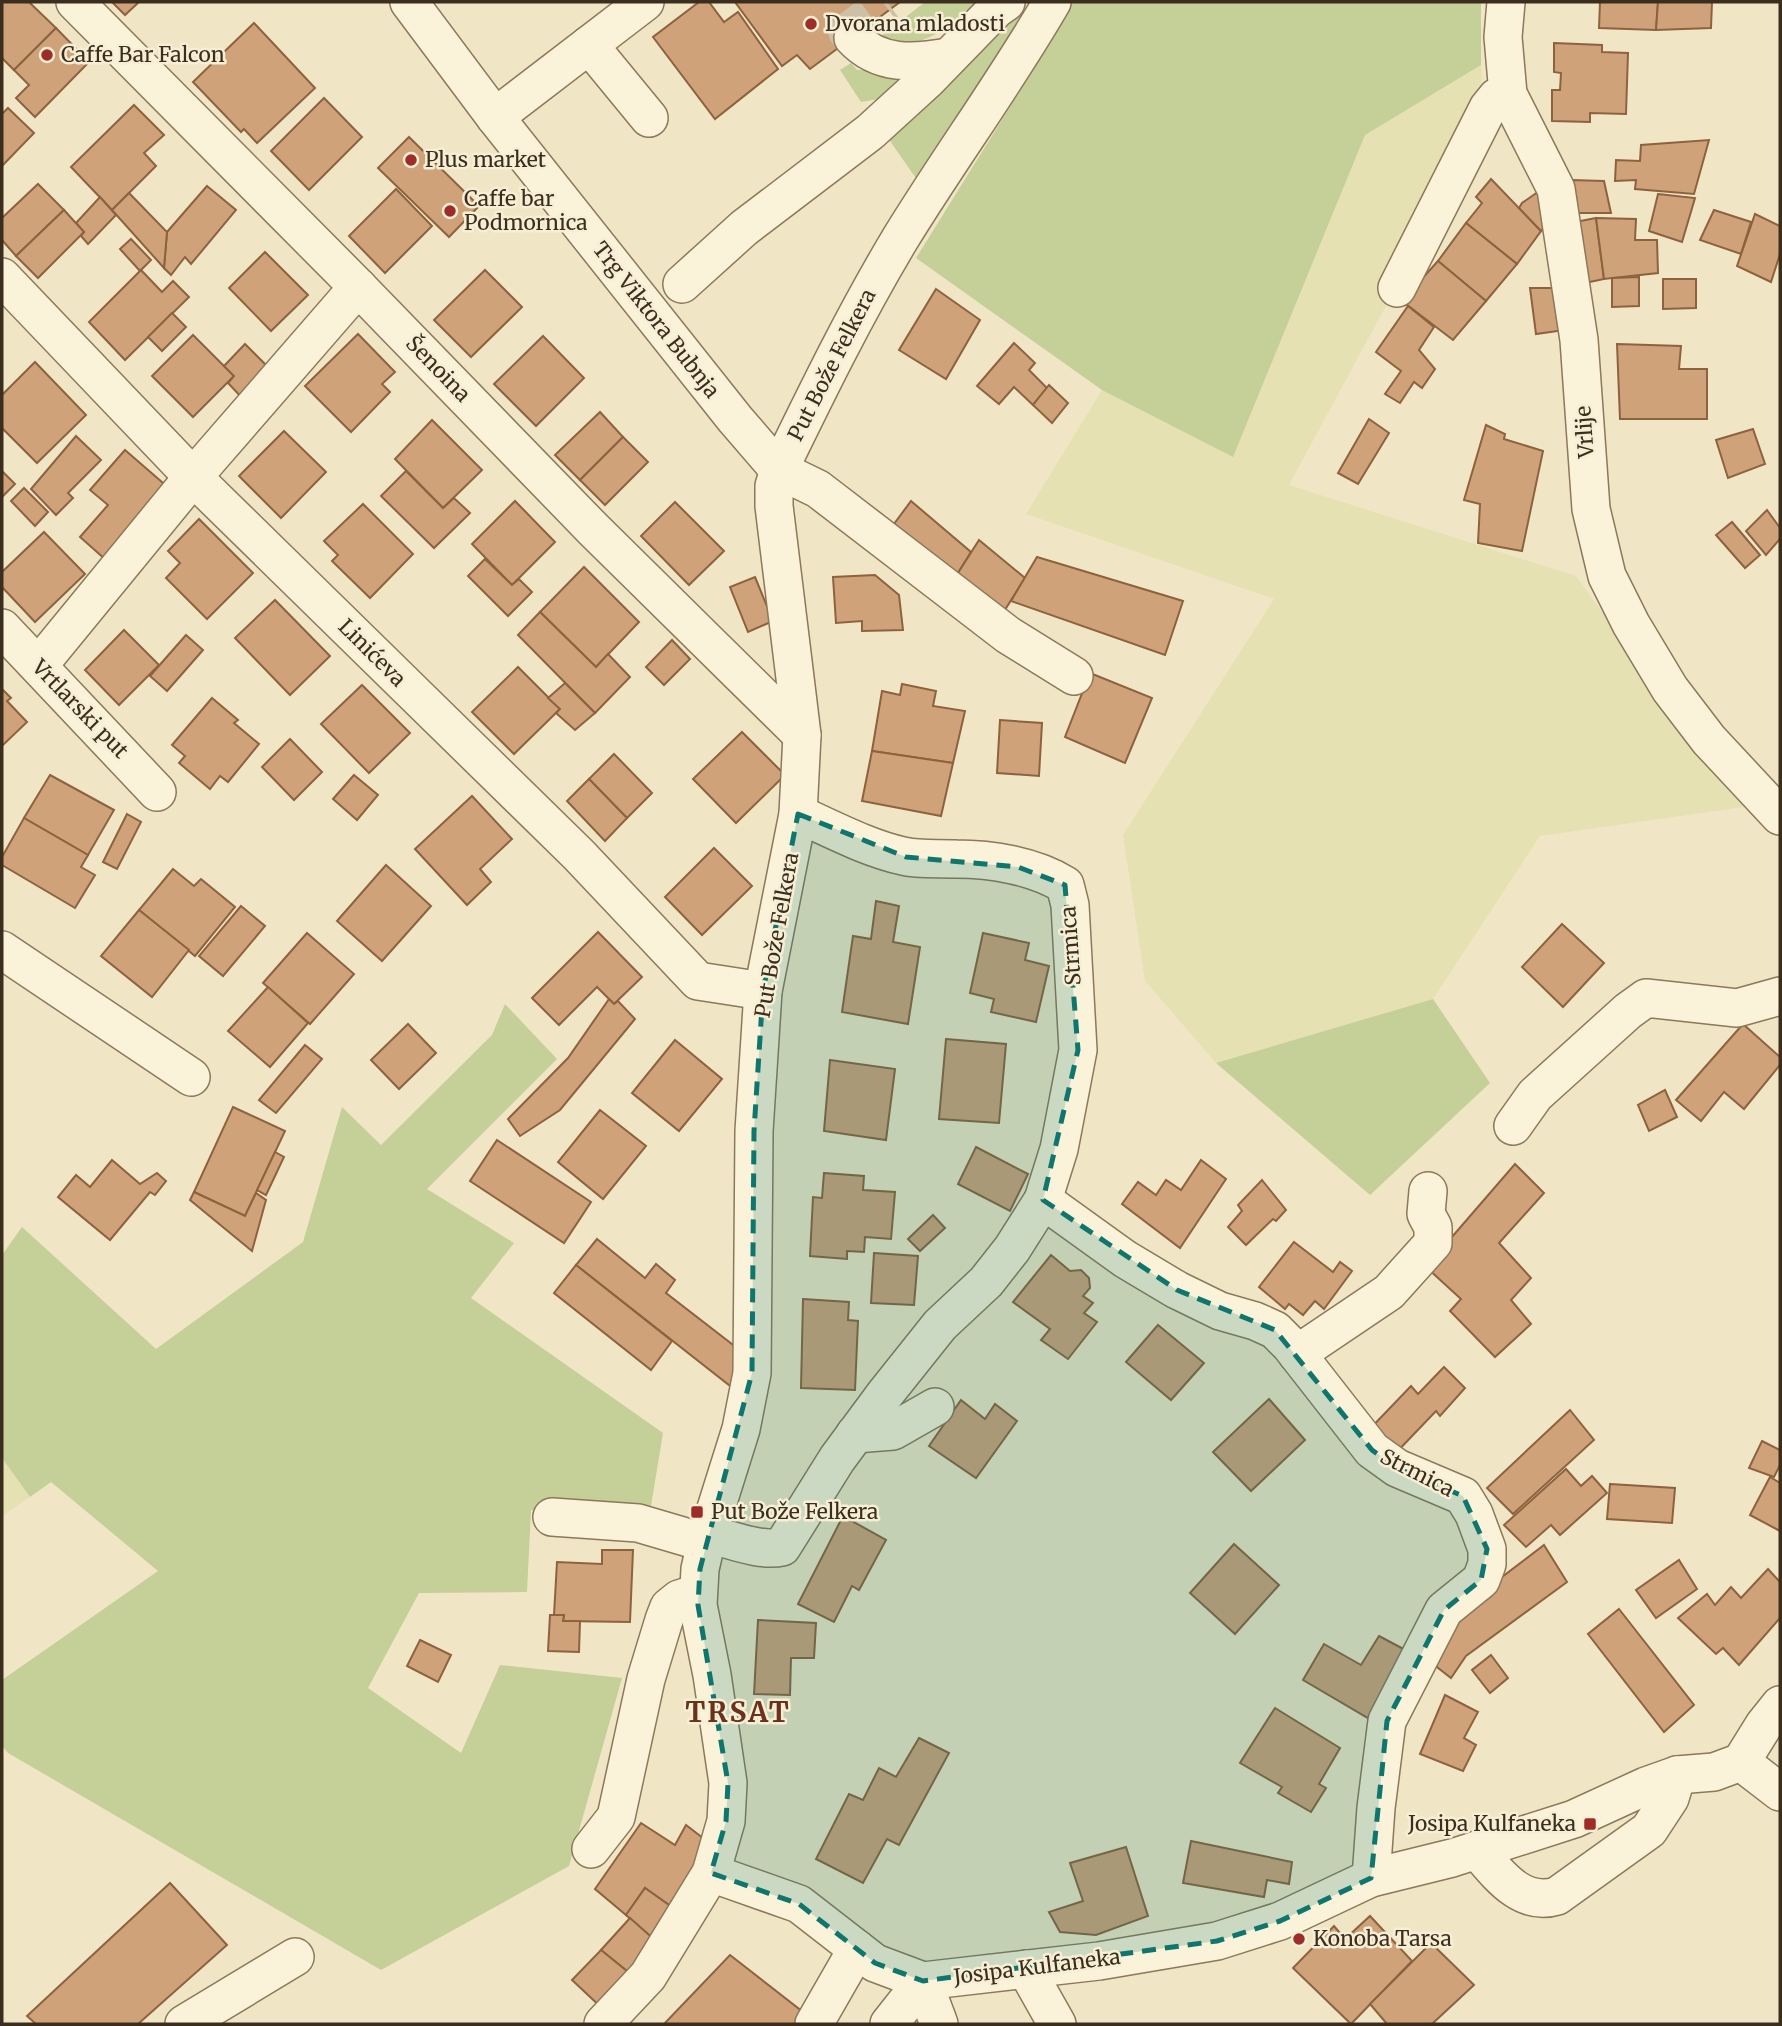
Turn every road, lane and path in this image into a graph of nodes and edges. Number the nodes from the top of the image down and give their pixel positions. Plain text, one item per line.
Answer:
1 (75, 2) edge
2 (409, 2) edge
3 (645, 2) edge
4 (1006, 2) edge
5 (1052, 2) edge
6 (1506, 2) edge
7 (853, 38) dead end
8 (589, 45) junction
9 (949, 57) junction
10 (1508, 94) junction
11 (495, 117) junction
12 (649, 118) dead end
13 (2, 277) edge
14 (682, 284) dead end
15 (358, 287) junction
16 (1397, 288) dead end
17 (779, 470) junction
18 (193, 477) junction
19 (2, 628) edge
20 (38, 665) junction
21 (1074, 676) dead end
22 (802, 735) junction
23 (158, 792) dead end
24 (798, 814) junction
25 (1780, 816) edge
26 (2, 950) edge
27 (763, 991) junction
28 (1780, 996) edge
29 (191, 1077) dead end
30 (1513, 1126) dead end
31 (1428, 1191) dead end
32 (1043, 1199) junction
33 (1297, 1354) junction
34 (935, 1407) dead end
35 (855, 1434) junction
36 (552, 1517) dead end
37 (707, 1538) junction
38 (698, 1593) junction
39 (1780, 1705) edge
40 (1741, 1762) junction
41 (1677, 1775) junction
42 (1780, 1792) edge
43 (591, 1849) dead end
44 (1477, 1850) junction
45 (711, 1873) junction
46 (1371, 1878) junction
47 (857, 1949) junction
48 (295, 1957) dead end
49 (1026, 1969) junction
50 (923, 1981) junction
51 (616, 2020) edge
52 (184, 2024) edge
53 (814, 2024) edge
54 (890, 2024) edge
55 (939, 2024) edge
56 (1058, 2024) edge

1 - 15 street, Šenoina
2 - 11 street, Trg Viktora Bubnja
3 - 8 street
4 - 9 street
5 - 17 street, Put Bože Felkera
6 - 10 street, Vrlije
7 - 9 street
8 - 11 street
8 - 12 street
9 - 14 street
10 - 16 street
10 - 25 street, Vrlije
11 - 17 street, Trg Viktora Bubnja
13 - 18 street, Linićeva
15 - 18 street
15 - 22 street, Šenoina
17 - 21 street
17 - 22 street, Put Bože Felkera
18 - 20 street
18 - 27 street, Linićeva
19 - 20 street, Vrtlarski put
20 - 23 street, Vrtlarski put
22 - 24 street, Put Bože Felkera
24 - 27 street, Put Bože Felkera
24 - 32 street, Strmica
26 - 29 street
27 - 37 street, Put Bože Felkera
28 - 30 street
31 - 33 street
32 - 33 street, Strmica
32 - 35 street, Strmica
33 - 46 street, Strmica
34 - 35 street
35 - 37 street, Strmica
36 - 37 street
37 - 38 street, Put Bože Felkera
38 - 43 street
38 - 45 street, Put Bože Felkera
39 - 40 street
40 - 41 street, Josipa Kulfaneka
40 - 42 street
41 - 44 street, Josipa Kulfaneka
41 - 44 street
44 - 46 street, Josipa Kulfaneka
45 - 47 street, Josipa Kulfaneka
45 - 51 street, Put Bože Felkera
46 - 49 street, Josipa Kulfaneka
47 - 50 street, Josipa Kulfaneka
47 - 53 street
48 - 52 street
49 - 50 street, Josipa Kulfaneka
49 - 56 street
50 - 54 street
50 - 55 street, Josipa Kulfaneka

